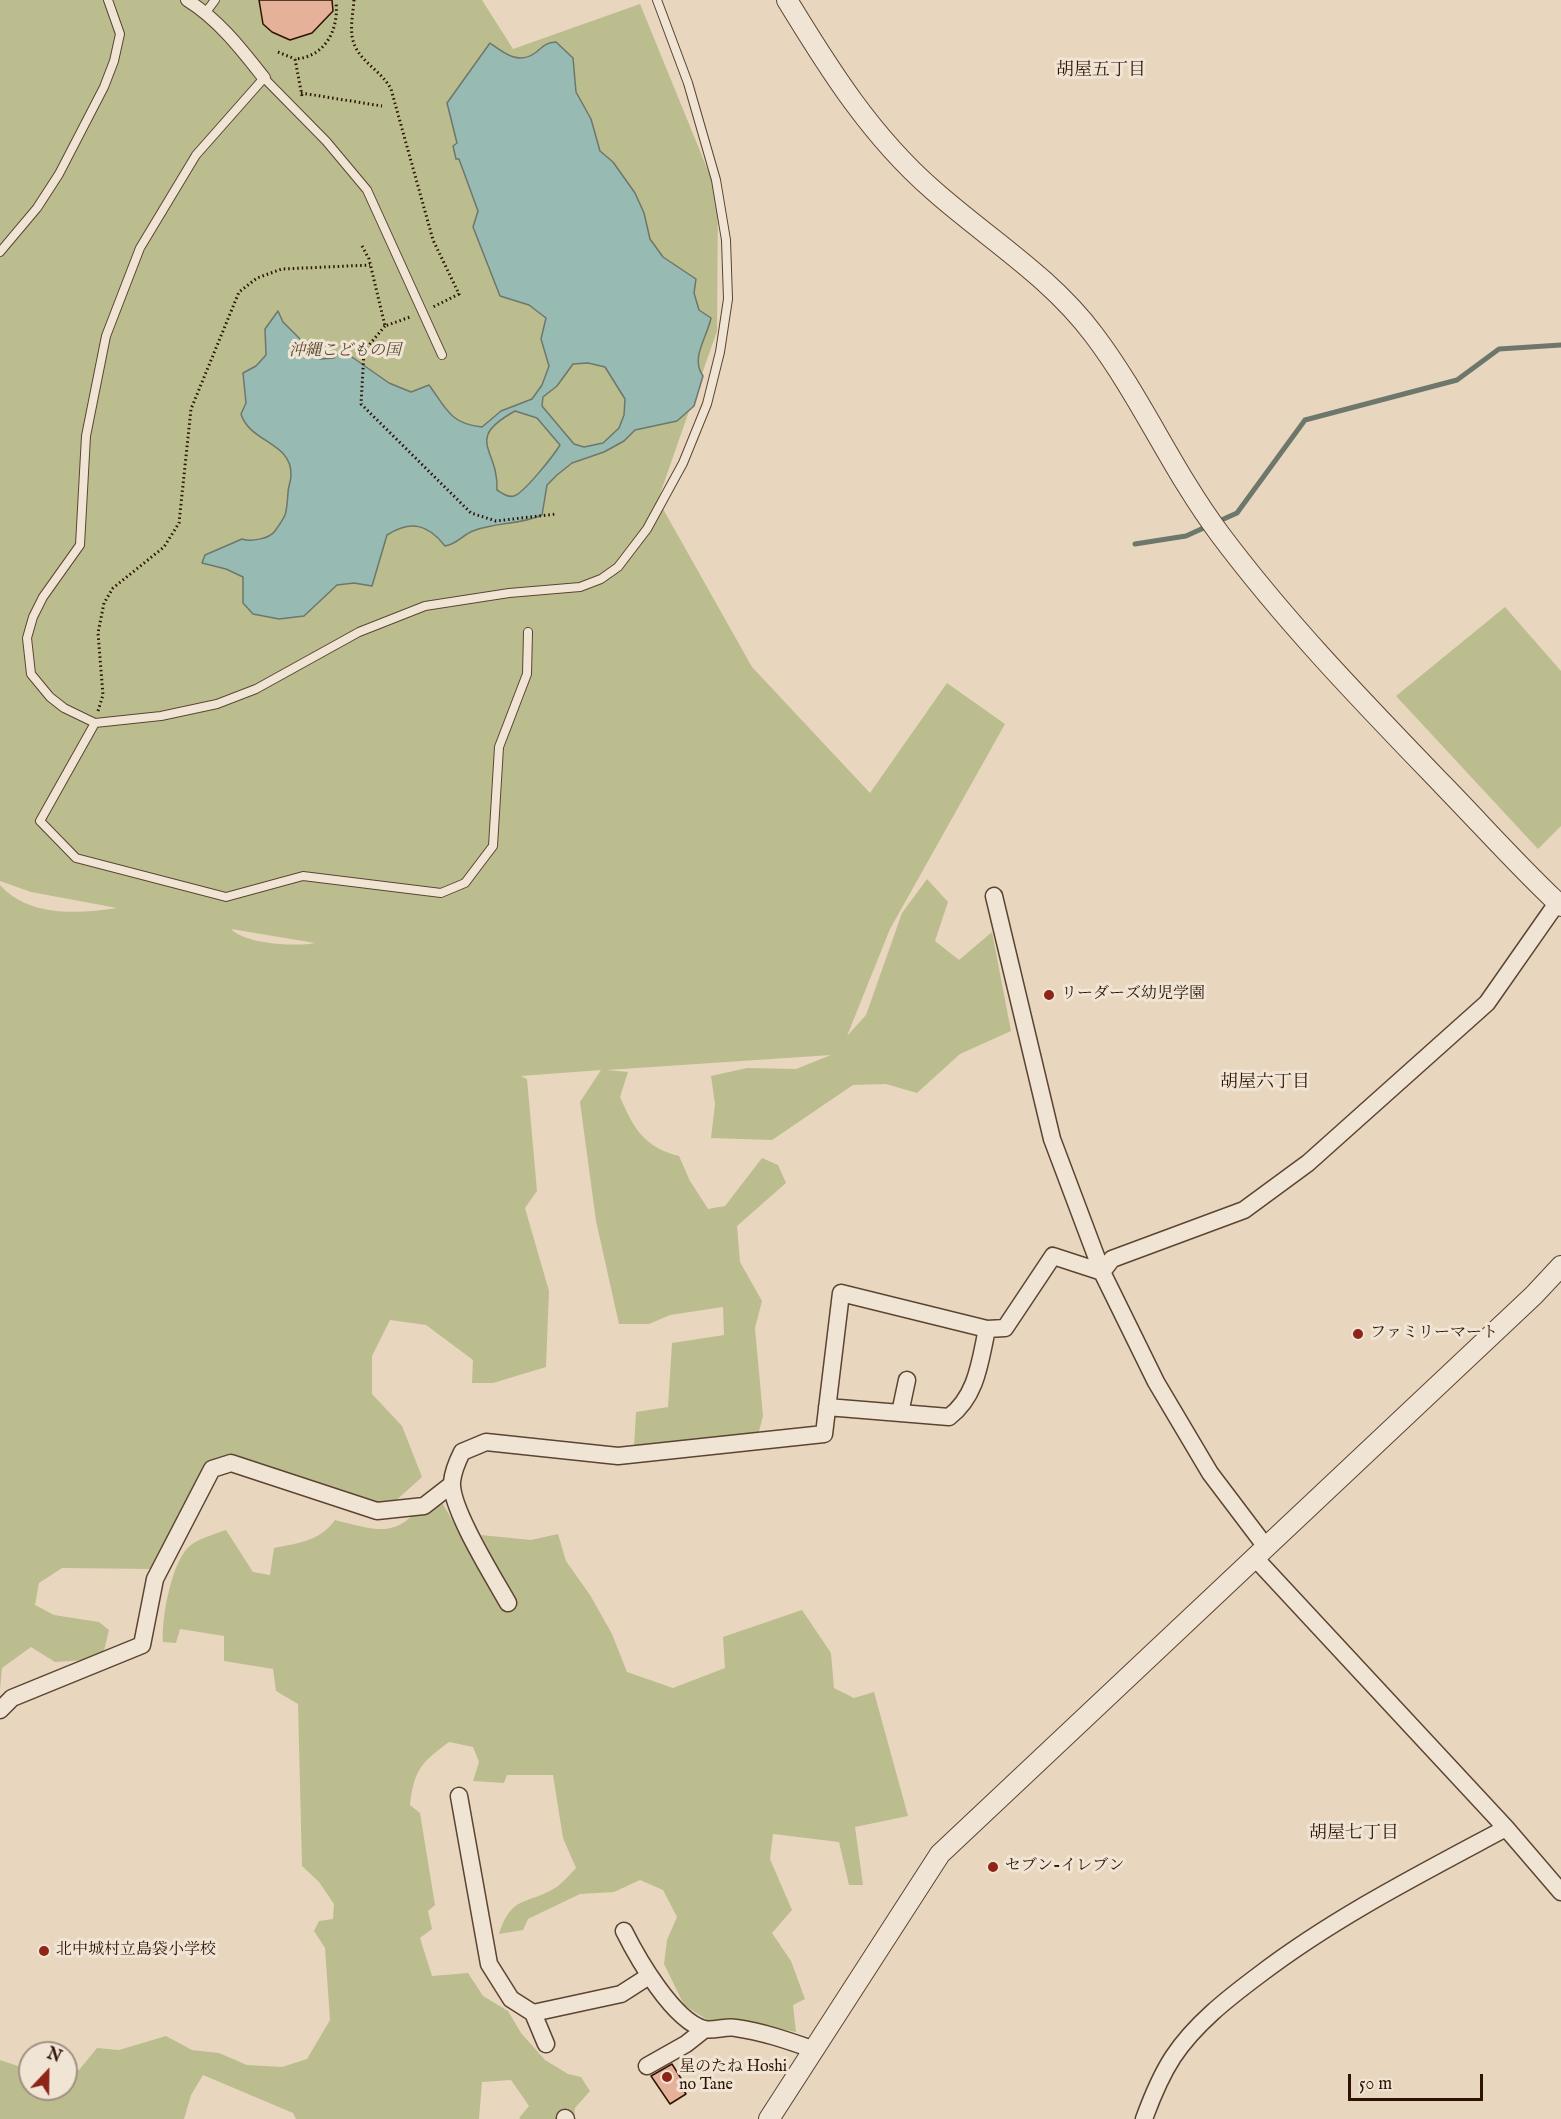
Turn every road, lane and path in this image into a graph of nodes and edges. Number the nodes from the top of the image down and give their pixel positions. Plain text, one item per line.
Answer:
1 (108, 0) edge
2 (187, 0) edge
3 (215, 0) edge
4 (354, 0) edge
5 (657, 0) edge
6 (787, 0) edge
7 (336, 2) dead end
8 (206, 12) junction
9 (278, 52) dead end
10 (295, 59) junction
11 (264, 78) junction
12 (301, 93) junction
13 (292, 106) junction
14 (382, 106) dead end
15 (362, 246) dead end
16 (0, 252) edge
17 (370, 265) junction
18 (423, 312) junction
19 (385, 326) junction
20 (442, 355) dead end
21 (556, 514) dead end
22 (528, 632) dead end
23 (95, 723) junction
24 (994, 896) dead end
25 (1559, 904) edge
26 (1561, 1266) edge
27 (1102, 1272) junction
28 (987, 1329) junction
29 (907, 1380) dead end
30 (827, 1407) junction
31 (900, 1413) junction
32 (451, 1485) junction
33 (1261, 1553) junction
34 (508, 1603) dead end
35 (0, 1710) edge
36 (459, 1796) dead end
37 (1506, 1828) junction
38 (1561, 1892) edge
39 (624, 1931) dead end
40 (649, 1976) junction
41 (533, 2013) junction
42 (705, 2029) junction
43 (546, 2044) dead end
44 (815, 2050) junction
45 (647, 2066) dead end
46 (769, 2119) edge
47 (1144, 2119) edge

1 - 16 lane
2 - 8 street
3 - 8 lane
4 - 18 path
5 - 23 lane
6 - 25 street
7 - 10 path
8 - 11 street
9 - 10 path
10 - 12 path
11 - 13 lane
11 - 23 lane
12 - 13 path
12 - 14 path
13 - 18 lane
15 - 17 path
17 - 19 path
17 - 23 path
18 - 19 path
18 - 20 lane
19 - 21 path
22 - 23 lane
24 - 27 street
25 - 27 street
26 - 33 street
27 - 28 street
27 - 33 street
28 - 30 street
28 - 31 street
29 - 31 street
30 - 31 street
30 - 32 street
32 - 34 street
32 - 35 street
33 - 37 street
33 - 44 street
36 - 41 street
37 - 38 street
37 - 47 street
39 - 40 street
40 - 41 street
40 - 42 street
41 - 43 street
42 - 44 street
42 - 45 street
44 - 46 street

